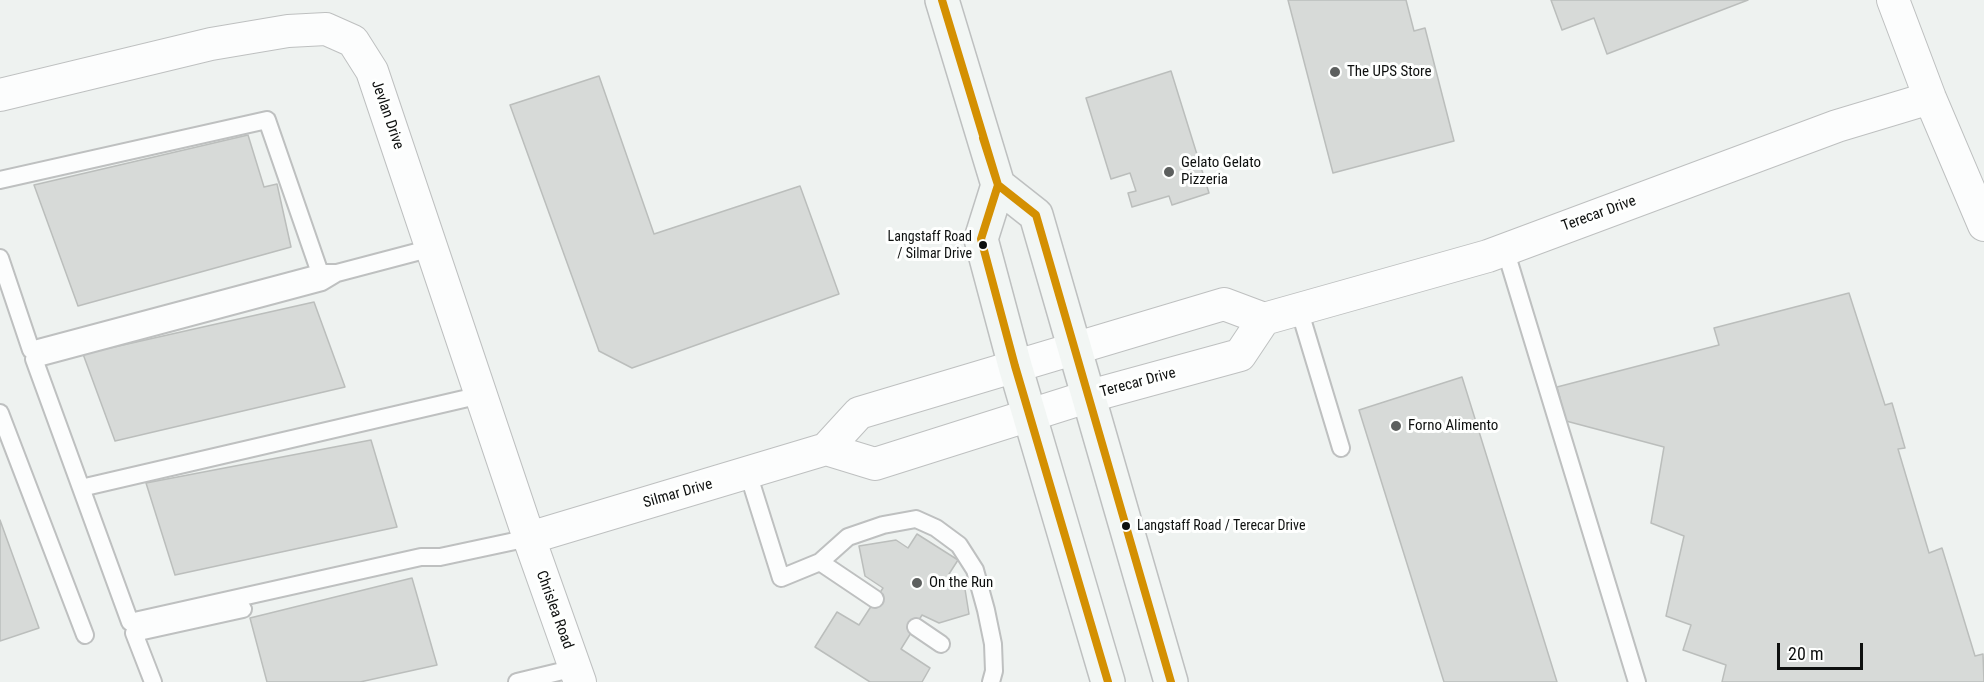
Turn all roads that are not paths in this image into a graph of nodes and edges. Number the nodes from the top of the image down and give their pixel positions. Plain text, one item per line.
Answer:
1 (942, 0) edge
2 (1893, 0) edge
3 (0, 95) edge
4 (1930, 98) junction
5 (0, 180) edge
6 (998, 185) junction
7 (1984, 225) edge
8 (432, 248) junction
9 (1505, 249) junction
10 (0, 258) edge
11 (320, 273) junction
12 (337, 273) junction
13 (1299, 309) junction
14 (1264, 319) junction
15 (1076, 348) junction
16 (1015, 366) junction
17 (481, 395) junction
18 (1090, 396) junction
19 (0, 412) edge
20 (1030, 415) junction
21 (1341, 448) dead end
22 (826, 450) junction
23 (748, 473) junction
24 (81, 489) junction
25 (529, 538) junction
26 (441, 557) junction
27 (820, 562) junction
28 (876, 599) dead end
29 (916, 627) dead end
30 (85, 635) dead end
31 (940, 644) dead end
32 (578, 675) edge
33 (153, 682) edge
34 (517, 682) edge
35 (991, 682) edge
36 (1108, 682) edge
37 (1171, 682) edge
38 (1637, 682) edge

1 - 6 main road
2 - 4 street
3 - 8 street, Jevlan Drive
4 - 7 street
4 - 9 street, Terecar Drive
5 - 11 lane
6 - 15 main road
6 - 16 main road
8 - 12 lane
8 - 17 street, Jevlan Drive
9 - 13 street, Terecar Drive
9 - 38 lane
10 - 11 lane
11 - 12 lane
12 - 24 lane
13 - 14 street, Terecar Drive
13 - 21 lane
14 - 15 street
14 - 18 street, Terecar Drive
15 - 16 street
15 - 18 main road
16 - 20 main road
16 - 22 street
17 - 24 lane
17 - 25 street, Jevlan Drive
18 - 20 street, Terecar Drive
18 - 37 main road
19 - 30 lane
20 - 22 street
20 - 36 main road
22 - 23 street, Silmar Drive
23 - 25 street, Silmar Drive
23 - 27 lane
24 - 26 lane
25 - 26 lane
25 - 32 street, Chrislea Road
26 - 33 lane
27 - 28 lane
27 - 35 lane
29 - 31 lane
32 - 34 lane

